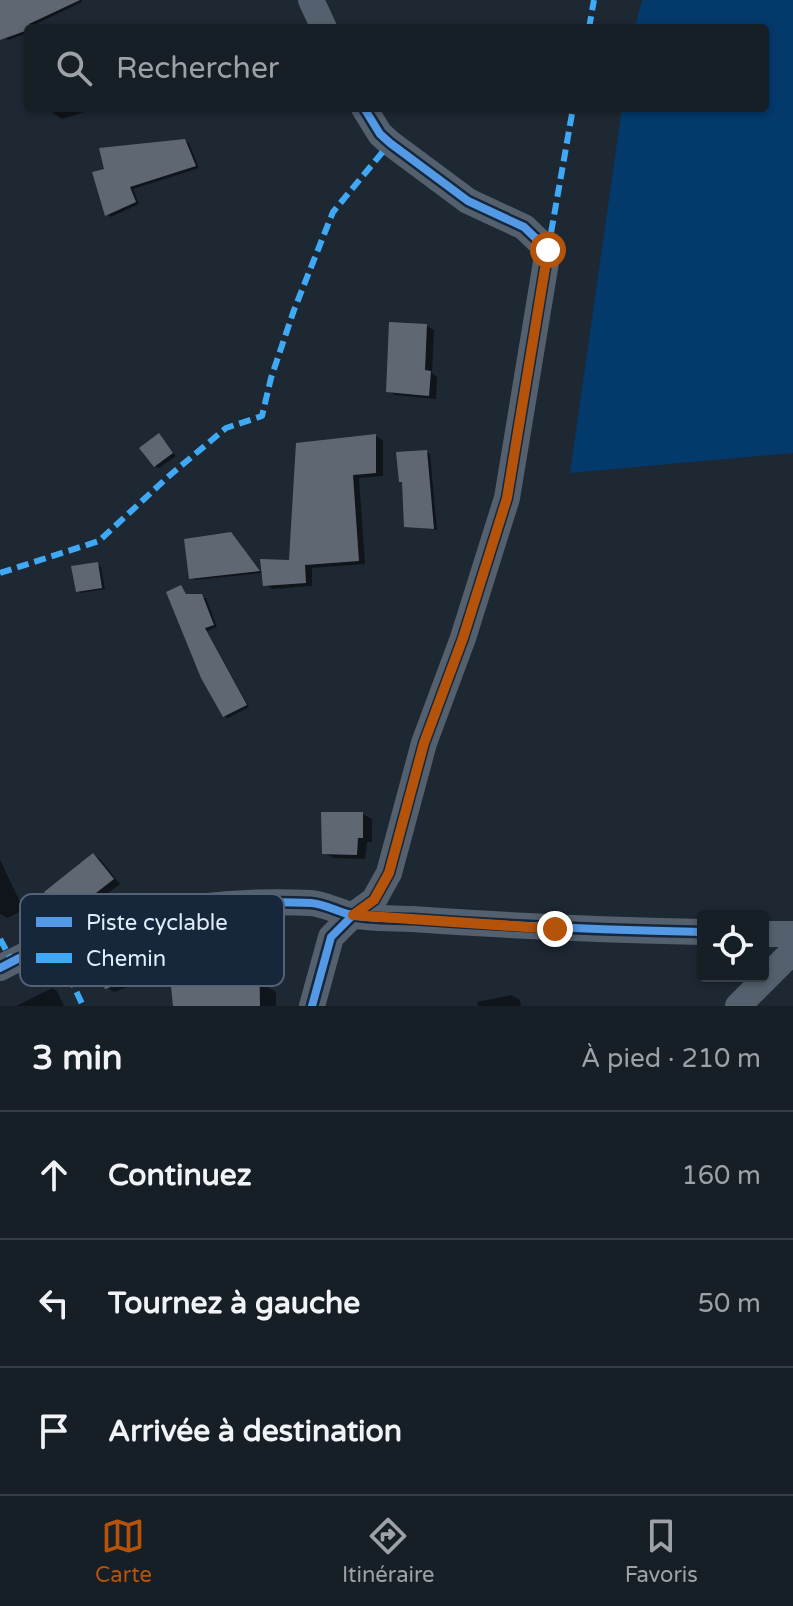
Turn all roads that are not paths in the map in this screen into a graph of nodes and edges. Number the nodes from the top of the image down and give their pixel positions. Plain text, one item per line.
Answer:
1 (311, 0) edge
2 (322, 24) edge
3 (366, 112) edge
4 (284, 904) edge
5 (353, 915) junction
6 (697, 932) edge
7 (769, 934) edge
8 (793, 934) edge
9 (793, 951) edge
10 (20, 959) edge
11 (0, 968) edge
12 (312, 1006) edge
13 (738, 1006) edge

1 - 2 street
3 - 5 street
4 - 5 street
5 - 6 street
5 - 12 street
7 - 8 street
9 - 13 street
10 - 11 street

